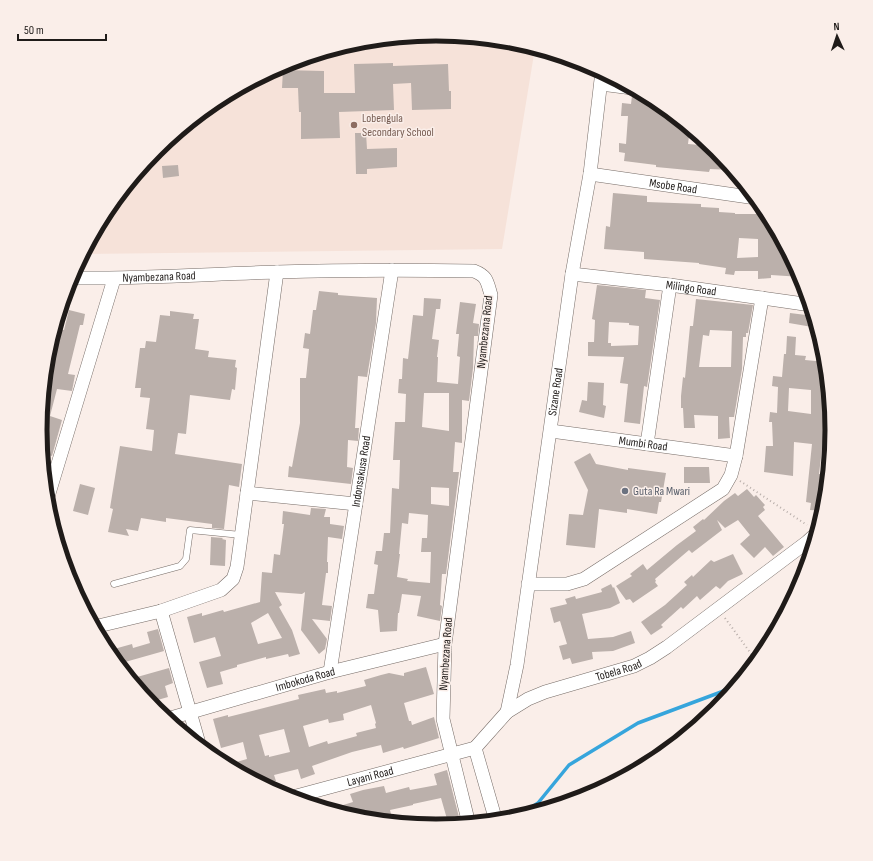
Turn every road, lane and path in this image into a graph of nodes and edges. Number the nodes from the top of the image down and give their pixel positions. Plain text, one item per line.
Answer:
1 (601, 78) edge
2 (590, 174) junction
3 (749, 197) edge
4 (392, 270) junction
5 (277, 272) junction
6 (572, 274) junction
7 (78, 278) edge
8 (114, 279) junction
9 (670, 285) junction
10 (762, 298) junction
11 (805, 304) edge
12 (551, 431) junction
13 (648, 444) junction
14 (736, 456) junction
15 (731, 475) junction
16 (51, 487) edge
17 (247, 493) junction
18 (356, 504) junction
19 (813, 529) edge
20 (241, 535) junction
21 (811, 537) edge
22 (114, 584) dead end
23 (528, 584) junction
24 (718, 609) junction
25 (161, 611) junction
26 (99, 626) edge
27 (445, 644) junction
28 (753, 657) edge
29 (330, 672) junction
30 (190, 712) junction
31 (507, 712) junction
32 (173, 717) edge
33 (198, 739) edge
34 (475, 748) junction
35 (451, 754) junction
36 (300, 795) edge
37 (495, 816) edge
38 (468, 819) edge

1 - 2 street, Sizane Road
2 - 3 street, Msobe Road
2 - 6 street, Sizane Road
4 - 5 street, Nyambezana Road
4 - 18 street, Indonsakusa Road
4 - 27 street, Nyambezana Road
5 - 8 street, Nyambezana Road
5 - 17 street
6 - 9 street, Milingo Road
6 - 12 street, Sizane Road
7 - 8 street, Nyambezana Road
8 - 16 street
9 - 10 street, Milingo Road
9 - 13 street
10 - 11 street, Milingo Road
10 - 14 street
12 - 13 street, Mumbi Road
12 - 23 street, Sizane Road
13 - 14 street, Mumbi Road
14 - 15 street
15 - 19 path
15 - 23 street
17 - 18 street
17 - 20 street
18 - 29 street, Indonsakusa Road
20 - 22 lane
20 - 25 street
21 - 24 street, Tobela Road
23 - 31 street, Sizane Road
24 - 28 path
24 - 31 street, Tobela Road
25 - 26 street
25 - 30 street
27 - 29 street, Imbokoda Road
27 - 35 street, Nyambezana Road
29 - 30 street, Imbokoda Road
30 - 32 street, Imbokoda Road
30 - 33 street
31 - 34 street, Tobela Road
34 - 35 street, Layani Road
34 - 37 street
35 - 36 street, Layani Road
35 - 38 street

